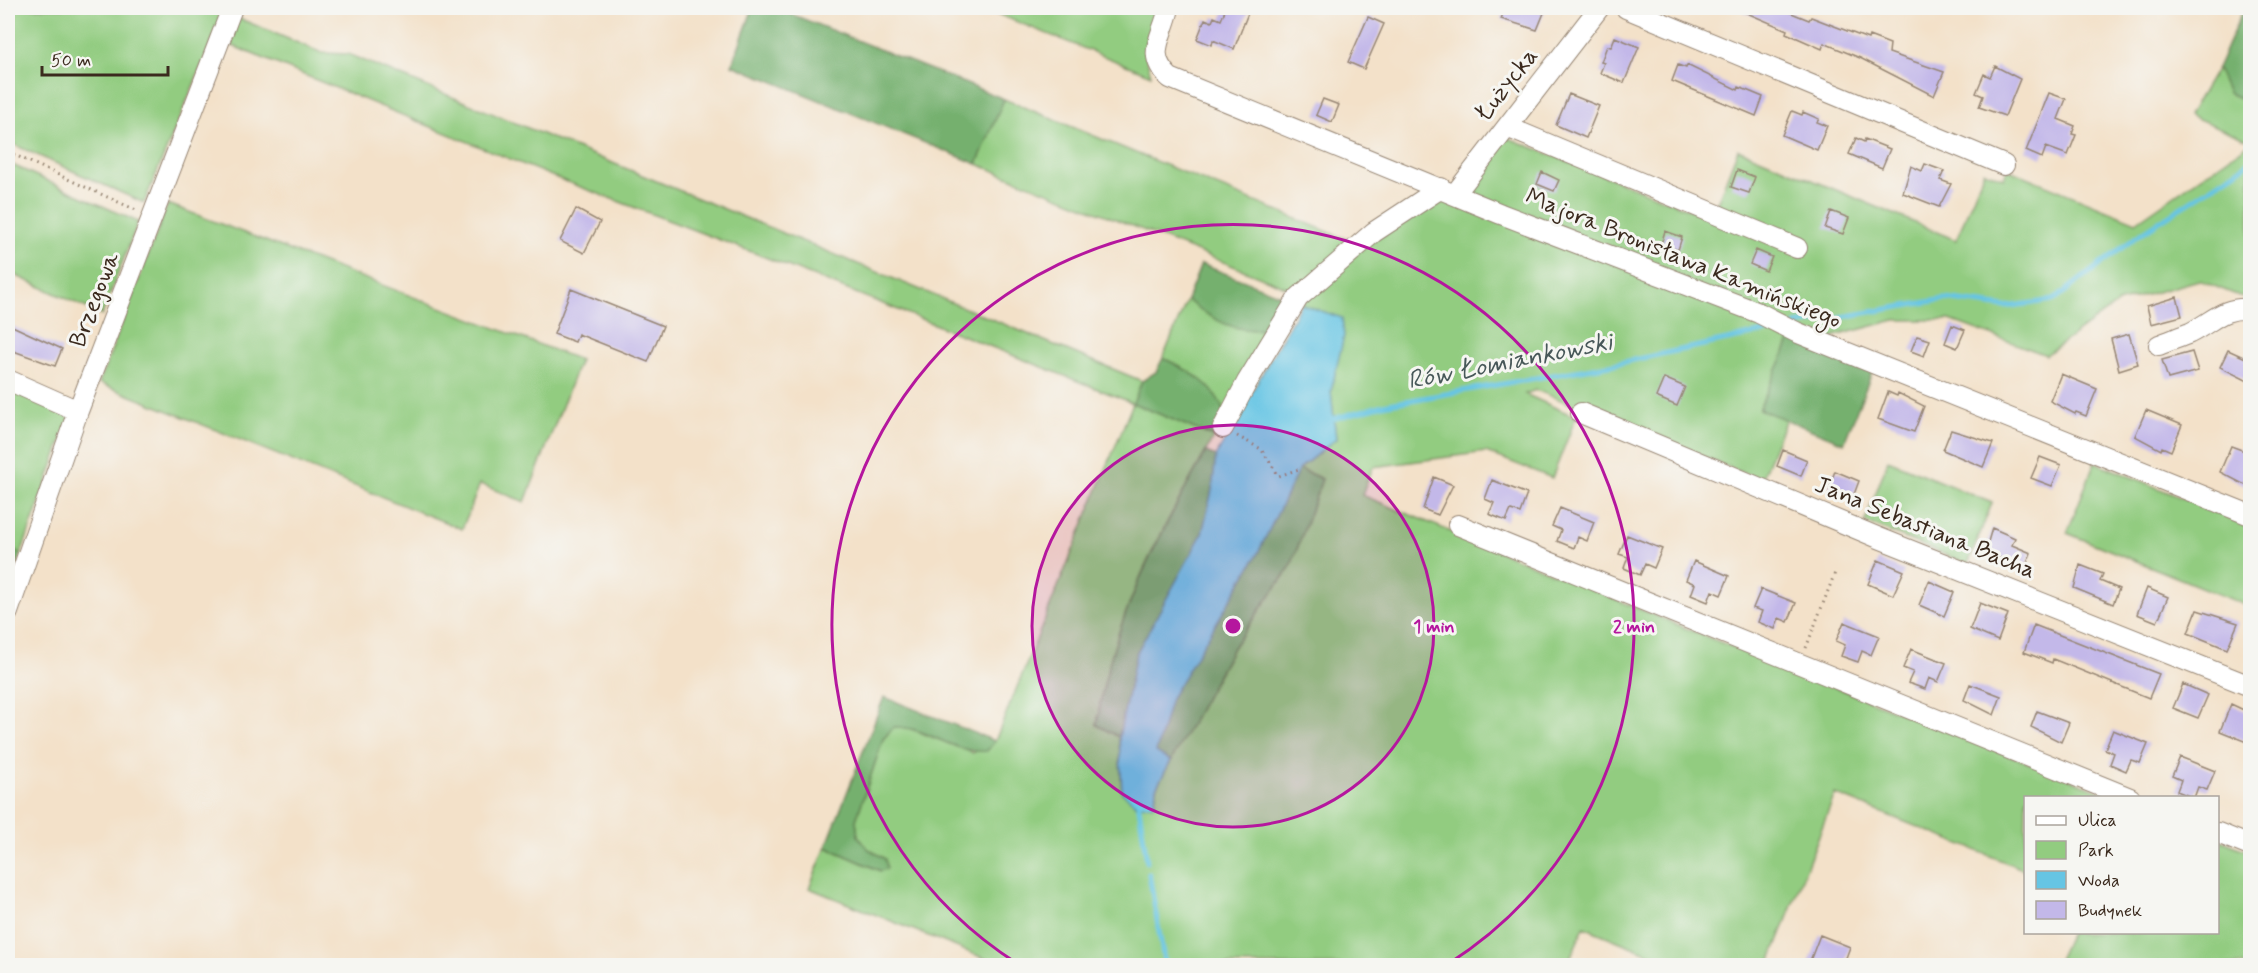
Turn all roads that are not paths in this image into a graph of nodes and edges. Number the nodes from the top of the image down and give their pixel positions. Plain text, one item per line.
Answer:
1 (232, 8) edge
2 (1169, 8) edge
3 (1599, 8) edge
4 (1626, 8) edge
5 (1507, 127) junction
6 (2004, 165) dead end
7 (1448, 191) junction
8 (1797, 248) dead end
9 (2250, 309) edge
10 (2159, 345) dead end
11 (8, 380) edge
12 (78, 411) junction
13 (1581, 413) dead end
14 (1223, 428) road end
15 (2250, 515) edge
16 (1458, 525) dead end
17 (8, 612) edge
18 (2250, 686) edge
19 (2125, 796) edge
20 (2219, 834) edge
21 (2250, 846) edge

1 - 12 street, Brzegowa
2 - 7 street, Majora Bronisława Kamińskiego
3 - 5 street, Łużycka
4 - 6 street
5 - 7 street, Łużycka
5 - 8 street
7 - 14 street, Łużycka
7 - 15 street, Majora Bronisława Kamińskiego
9 - 10 street
11 - 12 street
12 - 17 street, Brzegowa
13 - 18 street, Jana Sebastiana Bacha
16 - 19 street
20 - 21 street

